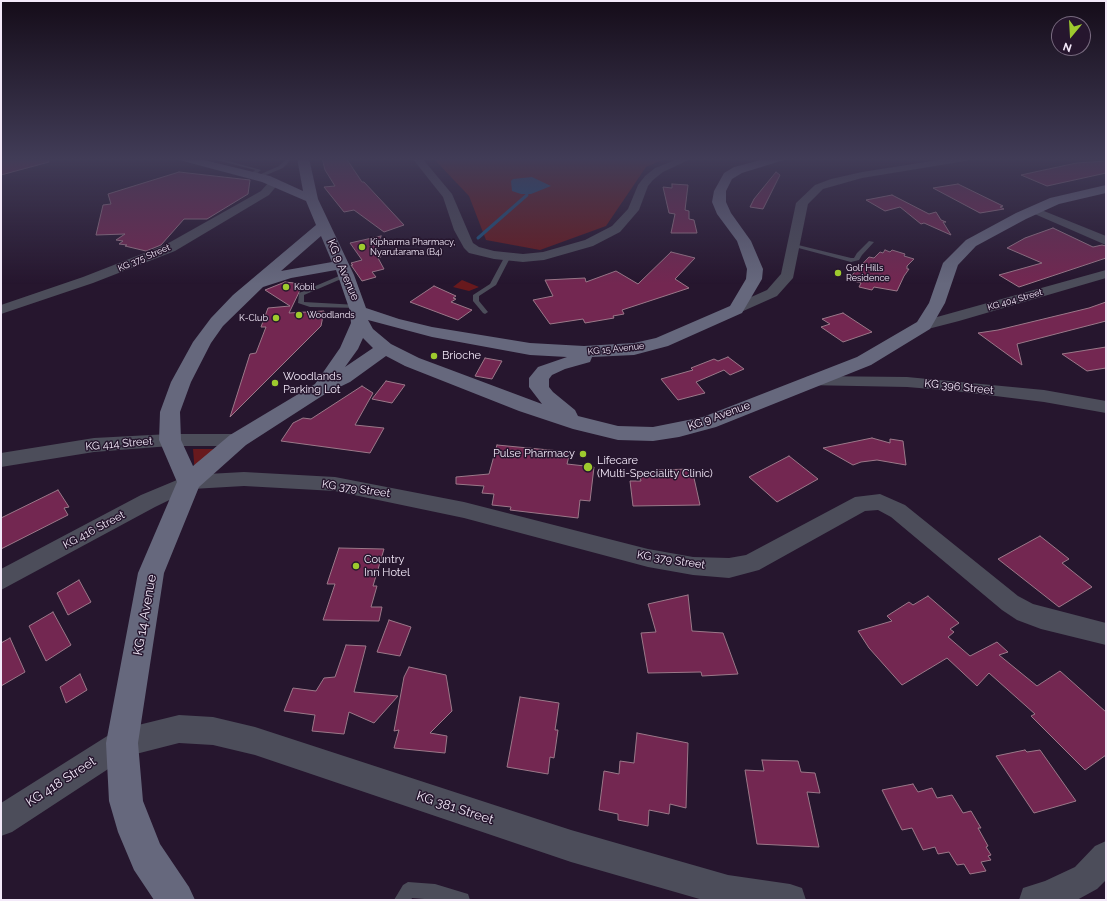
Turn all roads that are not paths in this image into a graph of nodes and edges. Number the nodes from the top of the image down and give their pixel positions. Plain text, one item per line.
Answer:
1 (253, 200) edge
2 (312, 200) edge
3 (450, 200) edge
4 (637, 200) edge
5 (719, 200) edge
6 (805, 200) edge
7 (1059, 200) edge
8 (1034, 210) junction
9 (324, 226) junction
10 (1106, 241) edge
11 (872, 242) dead end
12 (794, 246) junction
13 (508, 256) junction
14 (343, 270) junction
15 (1106, 274) edge
16 (250, 289) junction
17 (736, 309) junction
18 (1, 310) edge
19 (485, 312) dead end
20 (359, 313) junction
21 (924, 325) junction
22 (385, 348) junction
23 (609, 351) junction
24 (812, 382) junction
25 (318, 390) junction
26 (1104, 405) edge
27 (580, 424) junction
28 (170, 440) junction
29 (238, 440) junction
30 (1, 460) edge
31 (189, 482) junction
32 (1, 580) edge
33 (1106, 634) edge
34 (122, 743) junction
35 (1, 821) edge
36 (1106, 857) edge
37 (176, 900) edge
38 (402, 900) edge
39 (462, 900) edge
40 (790, 900) edge
41 (1035, 900) edge

1 - 18 street, KG 375 Street
2 - 9 main road, KG 9 Avenue
3 - 13 street
4 - 13 street
5 - 17 main road
6 - 12 street
7 - 8 main road, KG 9 Avenue
8 - 10 street
8 - 21 main road, KG 9 Avenue
9 - 14 main road, KG 9 Avenue
9 - 16 main road
11 - 12 lane
12 - 17 street
13 - 19 lane
14 - 16 main road
14 - 20 main road, KG 9 Avenue
14 - 20 lane
15 - 21 street, KG 404 Street
16 - 28 main road
17 - 23 main road, KG 15 Avenue
20 - 22 main road, KG 9 Avenue
20 - 23 main road, KG 15 Avenue
20 - 25 main road, KG 14 Avenue
21 - 24 main road, KG 9 Avenue
22 - 25 main road, KG 14 Avenue
22 - 27 main road, KG 9 Avenue
23 - 27 main road
24 - 26 street, KG 396 Street
24 - 27 main road, KG 9 Avenue
25 - 29 main road, KG 14 Avenue
28 - 29 street, KG 414 Street
28 - 30 street, KG 414 Street
28 - 31 main road
29 - 31 main road, KG 14 Avenue
31 - 32 street, KG 416 Street
31 - 33 street, KG 379 Street
31 - 34 main road, KG 14 Avenue
34 - 35 street, KG 418 Street
34 - 37 main road, KG 14 Avenue
34 - 40 street, KG 381 Street
36 - 41 street
38 - 39 lane

